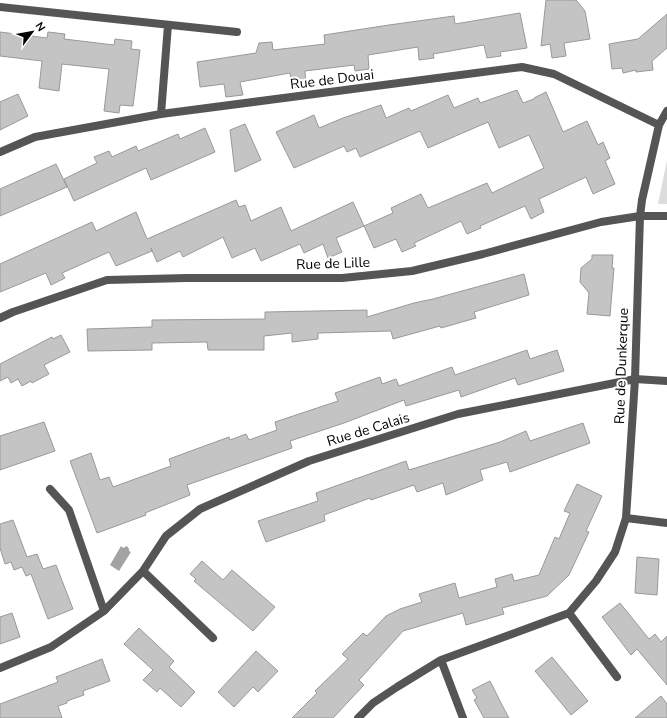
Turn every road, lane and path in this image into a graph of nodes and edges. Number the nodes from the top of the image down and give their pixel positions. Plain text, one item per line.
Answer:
1 (0, 7) edge
2 (168, 25) junction
3 (237, 32) dead end
4 (667, 111) edge
5 (161, 114) junction
6 (659, 125) junction
7 (0, 152) edge
8 (640, 216) junction
9 (667, 216) edge
10 (0, 318) edge
11 (635, 378) junction
12 (667, 381) edge
13 (50, 489) dead end
14 (626, 518) junction
15 (667, 523) edge
16 (143, 571) junction
17 (104, 611) junction
18 (569, 613) junction
19 (213, 638) dead end
20 (441, 660) junction
21 (0, 668) edge
22 (617, 677) dead end
23 (358, 718) edge
24 (463, 718) edge

1 - 2 street
2 - 3 street
2 - 5 street
4 - 6 street, Rue de Dunkerque
5 - 6 street, Rue de Douai
5 - 7 street, Rue de Douai
6 - 8 street, Rue de Dunkerque
8 - 9 street, Rue de Lille
8 - 10 street, Rue de Lille
8 - 11 street, Rue de Dunkerque
11 - 12 street, Rue de Calais
11 - 14 street, Rue de Dunkerque
11 - 16 street, Rue de Calais
13 - 17 street
14 - 15 street
14 - 18 street, Rue de Dunkerque
16 - 17 street, Rue de Calais
16 - 19 street
17 - 21 street, Rue de Calais
18 - 20 street, Rue de Dunkerque
18 - 22 street
20 - 23 street, Rue de Dunkerque
20 - 24 street

